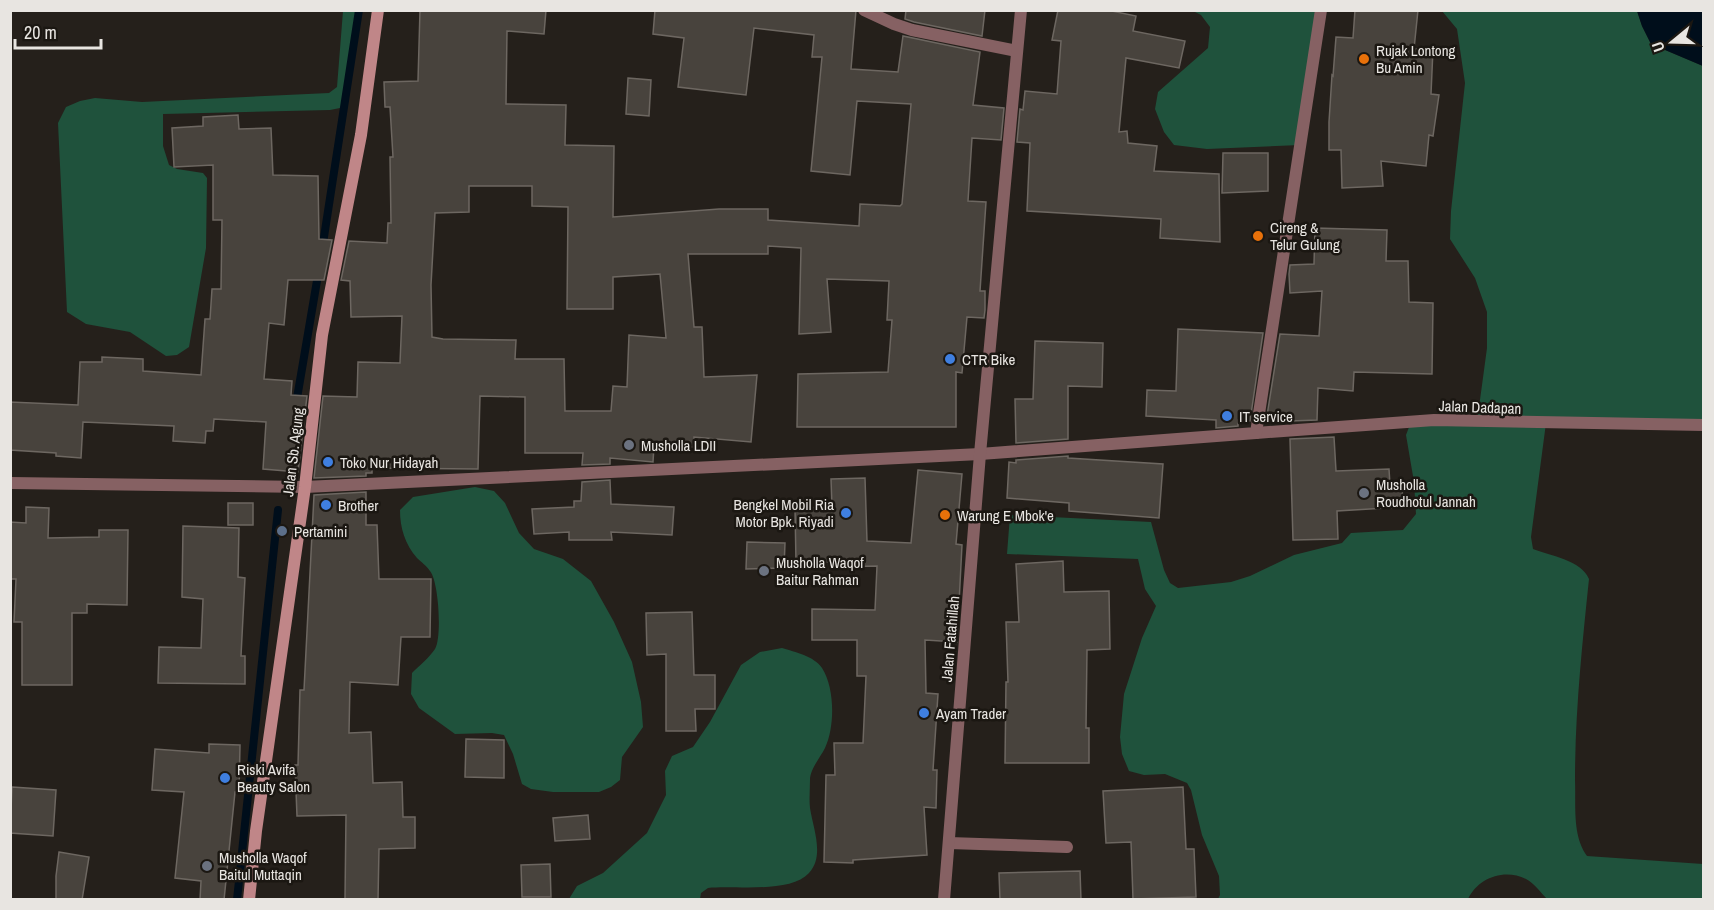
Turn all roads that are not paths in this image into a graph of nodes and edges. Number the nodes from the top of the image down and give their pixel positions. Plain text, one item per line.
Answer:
1 (378, 10) edge
2 (864, 10) edge
3 (1021, 10) edge
4 (1321, 10) edge
5 (1017, 51) junction
6 (1704, 425) edge
7 (1256, 433) junction
8 (981, 454) junction
9 (10, 483) edge
10 (305, 487) junction
11 (949, 843) junction
12 (1067, 847) dead end
13 (249, 900) edge
14 (944, 900) edge

1 - 10 street, Jalan Sb. Agung
2 - 5 street
3 - 5 street, Jalan Fatahillah
4 - 7 street
5 - 8 street, Jalan Fatahillah
6 - 7 street, Jalan Dadapan
7 - 8 street, Jalan Dadapan
8 - 10 street, Jalan Dadapan
8 - 11 street, Jalan Fatahillah
9 - 10 street, Jalan Dadapan
10 - 13 street, Jalan Sb. Agung
11 - 12 street
11 - 14 street, Jalan Fatahillah

